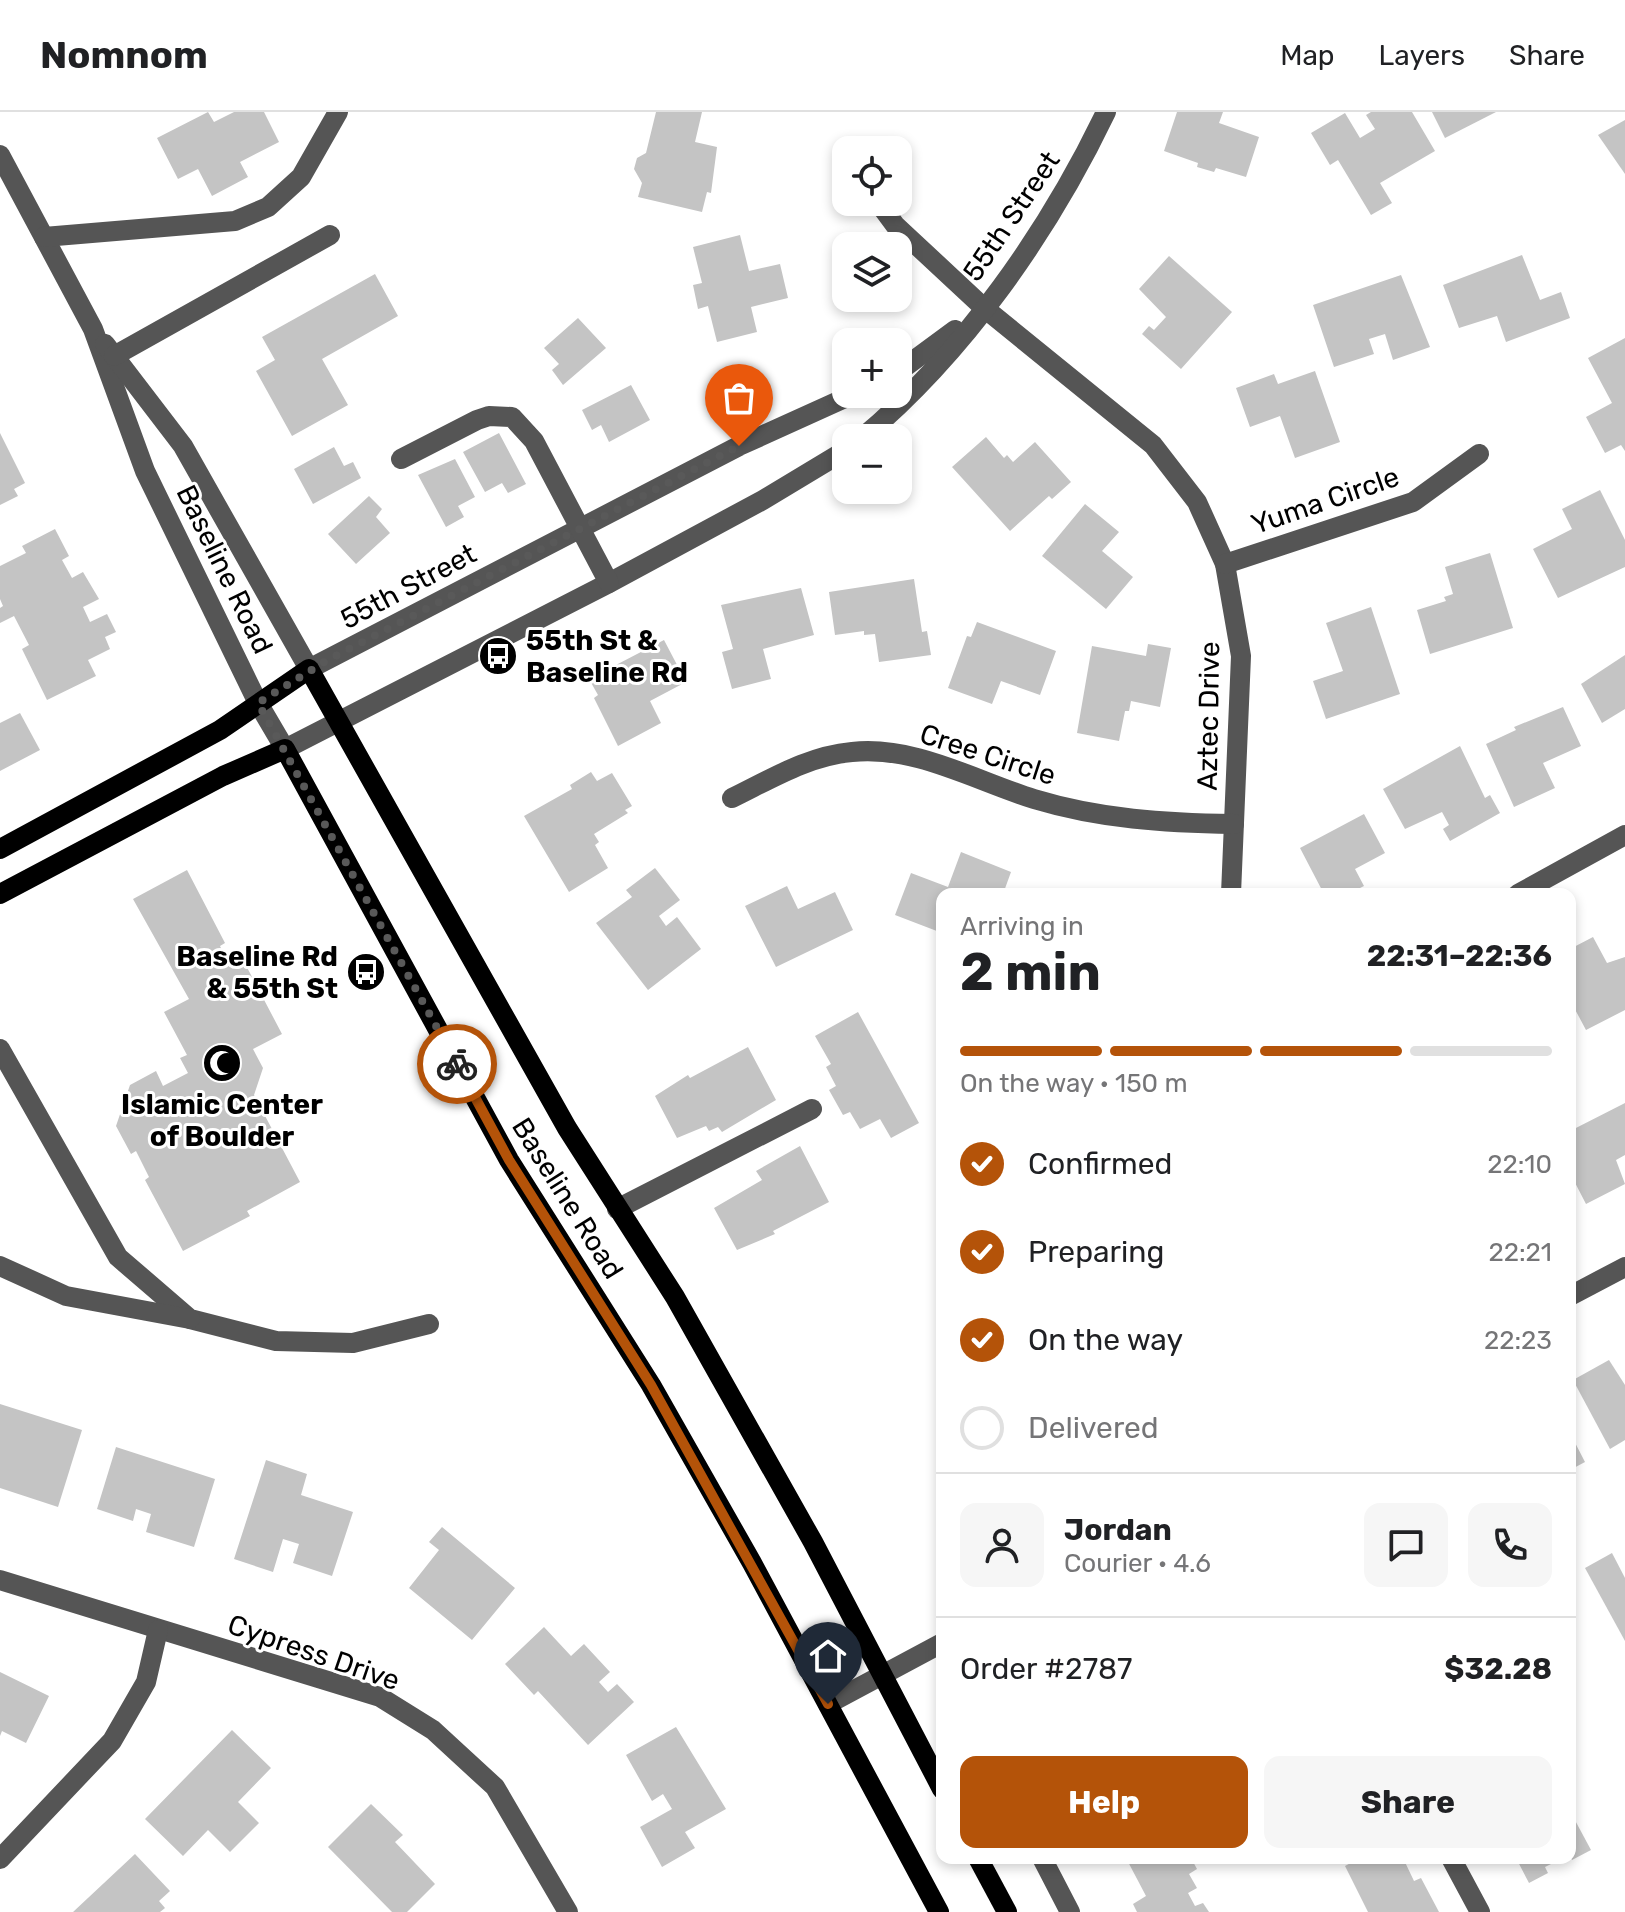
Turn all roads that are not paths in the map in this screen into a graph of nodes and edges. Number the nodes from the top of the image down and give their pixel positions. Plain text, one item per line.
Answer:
1 (338, 112) edge
2 (1106, 112) edge
3 (0, 155) edge
4 (888, 216) edge
5 (330, 235) dead end
6 (44, 237) junction
7 (983, 307) junction
8 (93, 329) junction
9 (114, 356) junction
10 (912, 361) edge
11 (832, 404) edge
12 (877, 424) edge
13 (1479, 454) dead end
14 (832, 458) edge
15 (401, 459) dead end
16 (581, 527) junction
17 (1225, 564) junction
18 (609, 583) junction
19 (309, 669) junction
20 (258, 703) junction
21 (340, 723) junction
22 (285, 749) junction
23 (732, 798) dead end
24 (1234, 824) junction
25 (1625, 835) edge
26 (0, 849) edge
27 (1231, 888) edge
28 (1529, 888) edge
29 (0, 894) edge
30 (0, 1049) edge
31 (812, 1109) dead end
32 (617, 1209) junction
33 (0, 1266) edge
34 (1625, 1267) edge
35 (1576, 1293) edge
36 (190, 1319) junction
37 (429, 1324) dead end
38 (0, 1580) edge
39 (158, 1630) junction
40 (936, 1646) edge
41 (883, 1675) junction
42 (828, 1704) junction
43 (936, 1777) edge
44 (0, 1859) edge
45 (981, 1864) edge
46 (1045, 1864) edge
47 (1454, 1864) edge
48 (568, 1912) edge
49 (939, 1912) edge
50 (1007, 1912) edge
51 (1070, 1912) edge
52 (1480, 1912) edge

1 - 6 street
2 - 7 street, 55th Street
3 - 6 street, Baseline Road
4 - 7 street, Aztec Drive
5 - 9 street
6 - 8 street, Baseline Road
7 - 10 street, 55th Street
7 - 12 street, 55th Street
7 - 17 street, Aztec Drive
8 - 9 street, Baseline Road
8 - 20 street, Baseline Road
9 - 19 street, Baseline Road
11 - 16 street, 55th Street
13 - 17 street, Yuma Circle
14 - 18 street
15 - 16 street
16 - 18 street
16 - 19 street, 55th Street
17 - 24 street, Aztec Drive
18 - 21 street
19 - 20 main road, 55th Street
19 - 21 main road, Baseline Road
20 - 22 street, Baseline Road
20 - 26 main road, 55th Street
21 - 22 street
21 - 32 main road, Baseline Road
22 - 29 main road
22 - 42 main road, Baseline Road
23 - 24 street, Cree Circle
24 - 27 street, Aztec Drive
25 - 28 street
30 - 36 street
31 - 32 street
32 - 41 main road, Baseline Road
33 - 36 street
34 - 35 street
36 - 37 street
38 - 39 street, Cypress Drive
39 - 44 street
39 - 48 street, Cypress Drive
40 - 41 street
41 - 42 street
41 - 43 main road, Baseline Road
42 - 49 main road, Baseline Road
45 - 50 main road
46 - 51 street
47 - 52 street

